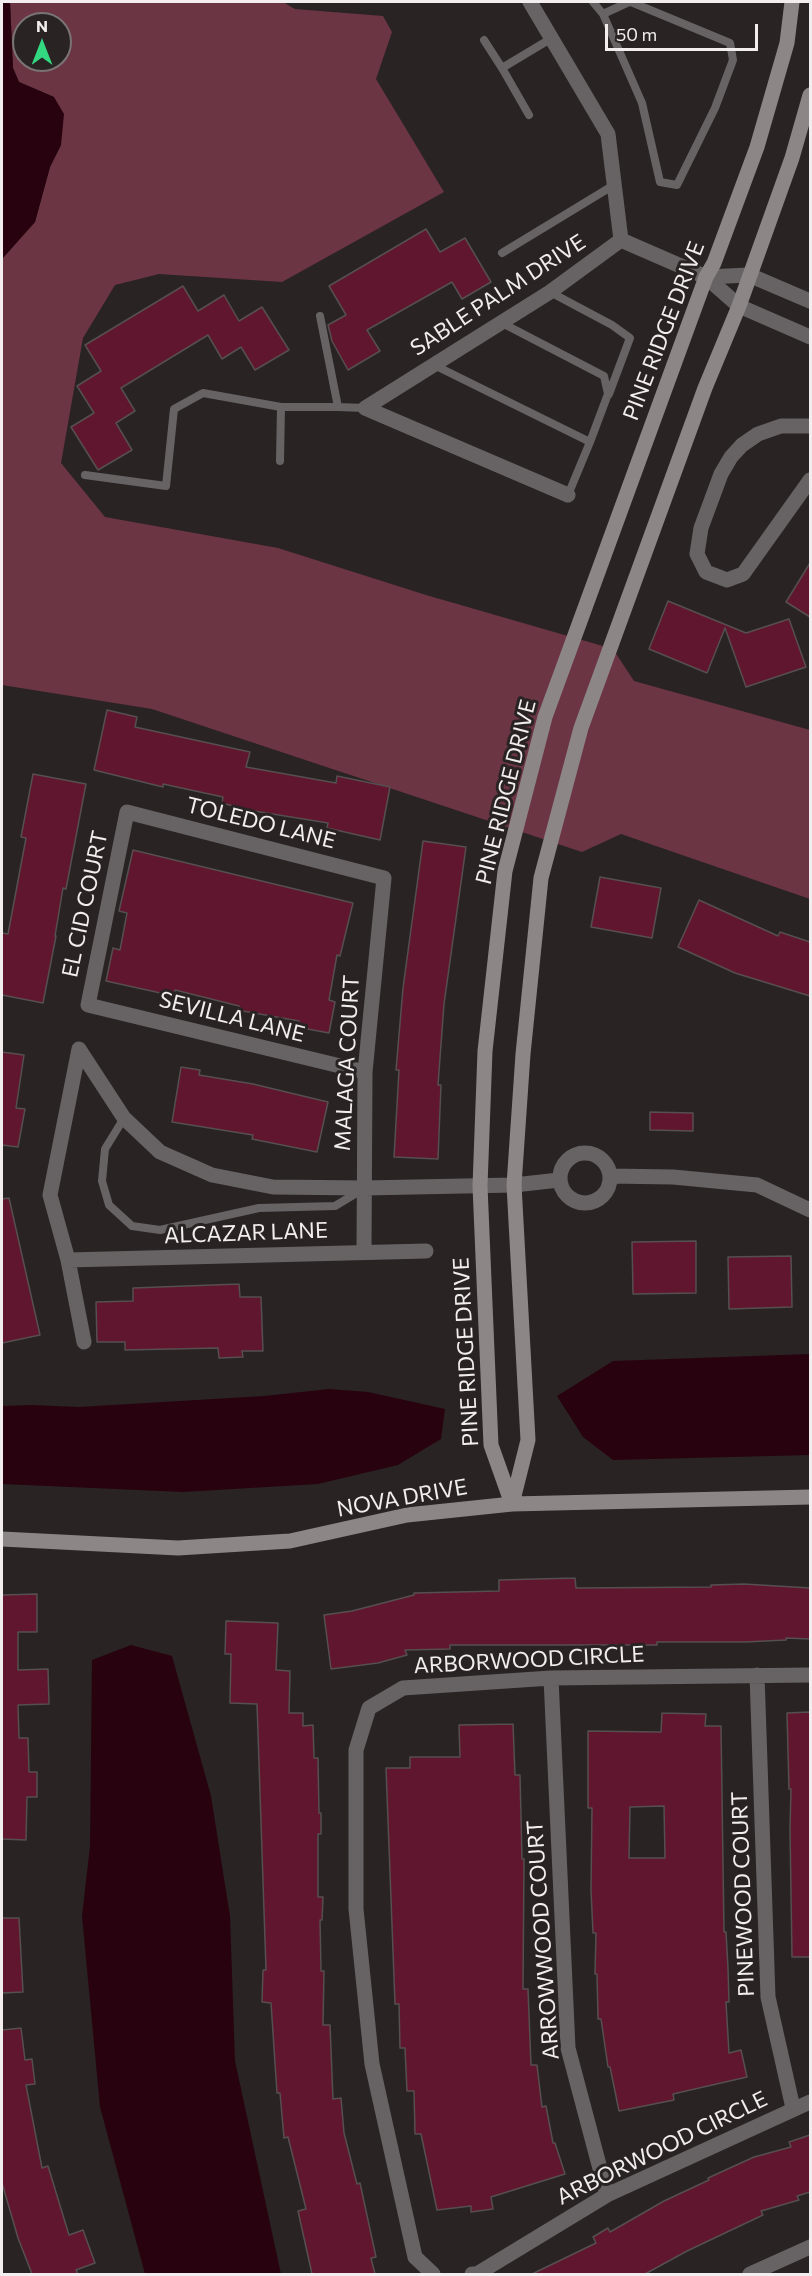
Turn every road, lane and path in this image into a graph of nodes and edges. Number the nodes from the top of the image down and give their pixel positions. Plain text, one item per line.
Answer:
1 (530, 2) edge
2 (594, 2) edge
3 (630, 2) edge
4 (792, 2) edge
5 (603, 14) junction
6 (552, 38) junction
7 (484, 40) dead end
8 (502, 68) junction
9 (810, 95) edge
10 (529, 115) dead end
11 (614, 185) junction
12 (621, 240) junction
13 (502, 253) dead end
14 (749, 275) junction
15 (706, 277) junction
16 (550, 292) junction
17 (810, 301) edge
18 (739, 306) junction
19 (320, 316) dead end
20 (502, 323) junction
21 (810, 338) edge
22 (434, 365) junction
23 (609, 394) junction
24 (281, 407) junction
25 (338, 407) junction
26 (365, 408) junction
27 (810, 426) edge
28 (590, 442) junction
29 (280, 461) dead end
30 (85, 475) dead end
31 (810, 480) edge
32 (568, 495) joint
33 (127, 812) joint
34 (384, 878) joint
35 (88, 1005) joint
36 (365, 1072) junction
37 (124, 1118) junction
38 (610, 1176) junction
39 (560, 1180) junction
40 (514, 1185) junction
41 (480, 1186) junction
42 (364, 1188) junction
43 (810, 1210) edge
44 (426, 1251) dead end
45 (364, 1252) junction
46 (68, 1260) junction
47 (84, 1342) dead end
48 (810, 1497) edge
49 (512, 1504) junction
50 (2, 1539) edge
51 (757, 1675) junction
52 (810, 1675) edge
53 (551, 1678) junction
54 (810, 2102) edge
55 (793, 2108) junction
56 (607, 2195) junction
57 (810, 2247) edge
58 (434, 2274) edge
59 (472, 2274) edge
60 (750, 2274) edge

1 - 6 street, SABLE PALM DRIVE
2 - 5 lane
3 - 5 lane
3 - 5 lane
4 - 15 street, PINE RIDGE DRIVE
6 - 8 lane
6 - 11 street, SABLE PALM DRIVE
7 - 8 lane
8 - 10 lane
9 - 14 street
11 - 12 street, SABLE PALM DRIVE
11 - 13 lane
12 - 15 street
12 - 16 street, SABLE PALM DRIVE
14 - 15 street
14 - 17 street
14 - 18 street
15 - 18 street
15 - 41 street, PINE RIDGE DRIVE
16 - 20 street, SABLE PALM DRIVE
16 - 23 lane
18 - 21 street
18 - 40 street
19 - 25 lane
20 - 22 street, SABLE PALM DRIVE
20 - 23 lane
22 - 26 street, SABLE PALM DRIVE
22 - 28 lane
23 - 28 lane
24 - 25 lane
24 - 29 lane
24 - 30 lane
25 - 26 lane
26 - 32 street
27 - 31 street
28 - 32 lane
33 - 34 street, TOLEDO LANE
33 - 35 street, EL CID COURT
34 - 36 street, MALAGA COURT
35 - 36 street, SEVILLA LANE
36 - 42 street, MALAGA COURT
37 - 42 street
37 - 42 lane
37 - 46 street
38 - 39 street
38 - 39 street
38 - 43 street
39 - 40 street
40 - 41 street
40 - 49 street
41 - 42 street
41 - 49 street, PINE RIDGE DRIVE
42 - 45 street, MALAGA COURT
44 - 45 street, ALCAZAR LANE
45 - 46 street, ALCAZAR LANE
46 - 47 street
48 - 49 street, NOVA DRIVE
49 - 50 street, NOVA DRIVE
51 - 52 street, ARBORWOOD CIRCLE
51 - 53 street, ARBORWOOD CIRCLE
51 - 55 street, PINEWOOD COURT
53 - 56 street, ARROWWOOD COURT
53 - 58 street, ARBORWOOD CIRCLE
54 - 55 street, ARBORWOOD CIRCLE
55 - 56 street, ARBORWOOD CIRCLE
56 - 59 street, ARBORWOOD CIRCLE
57 - 60 street

